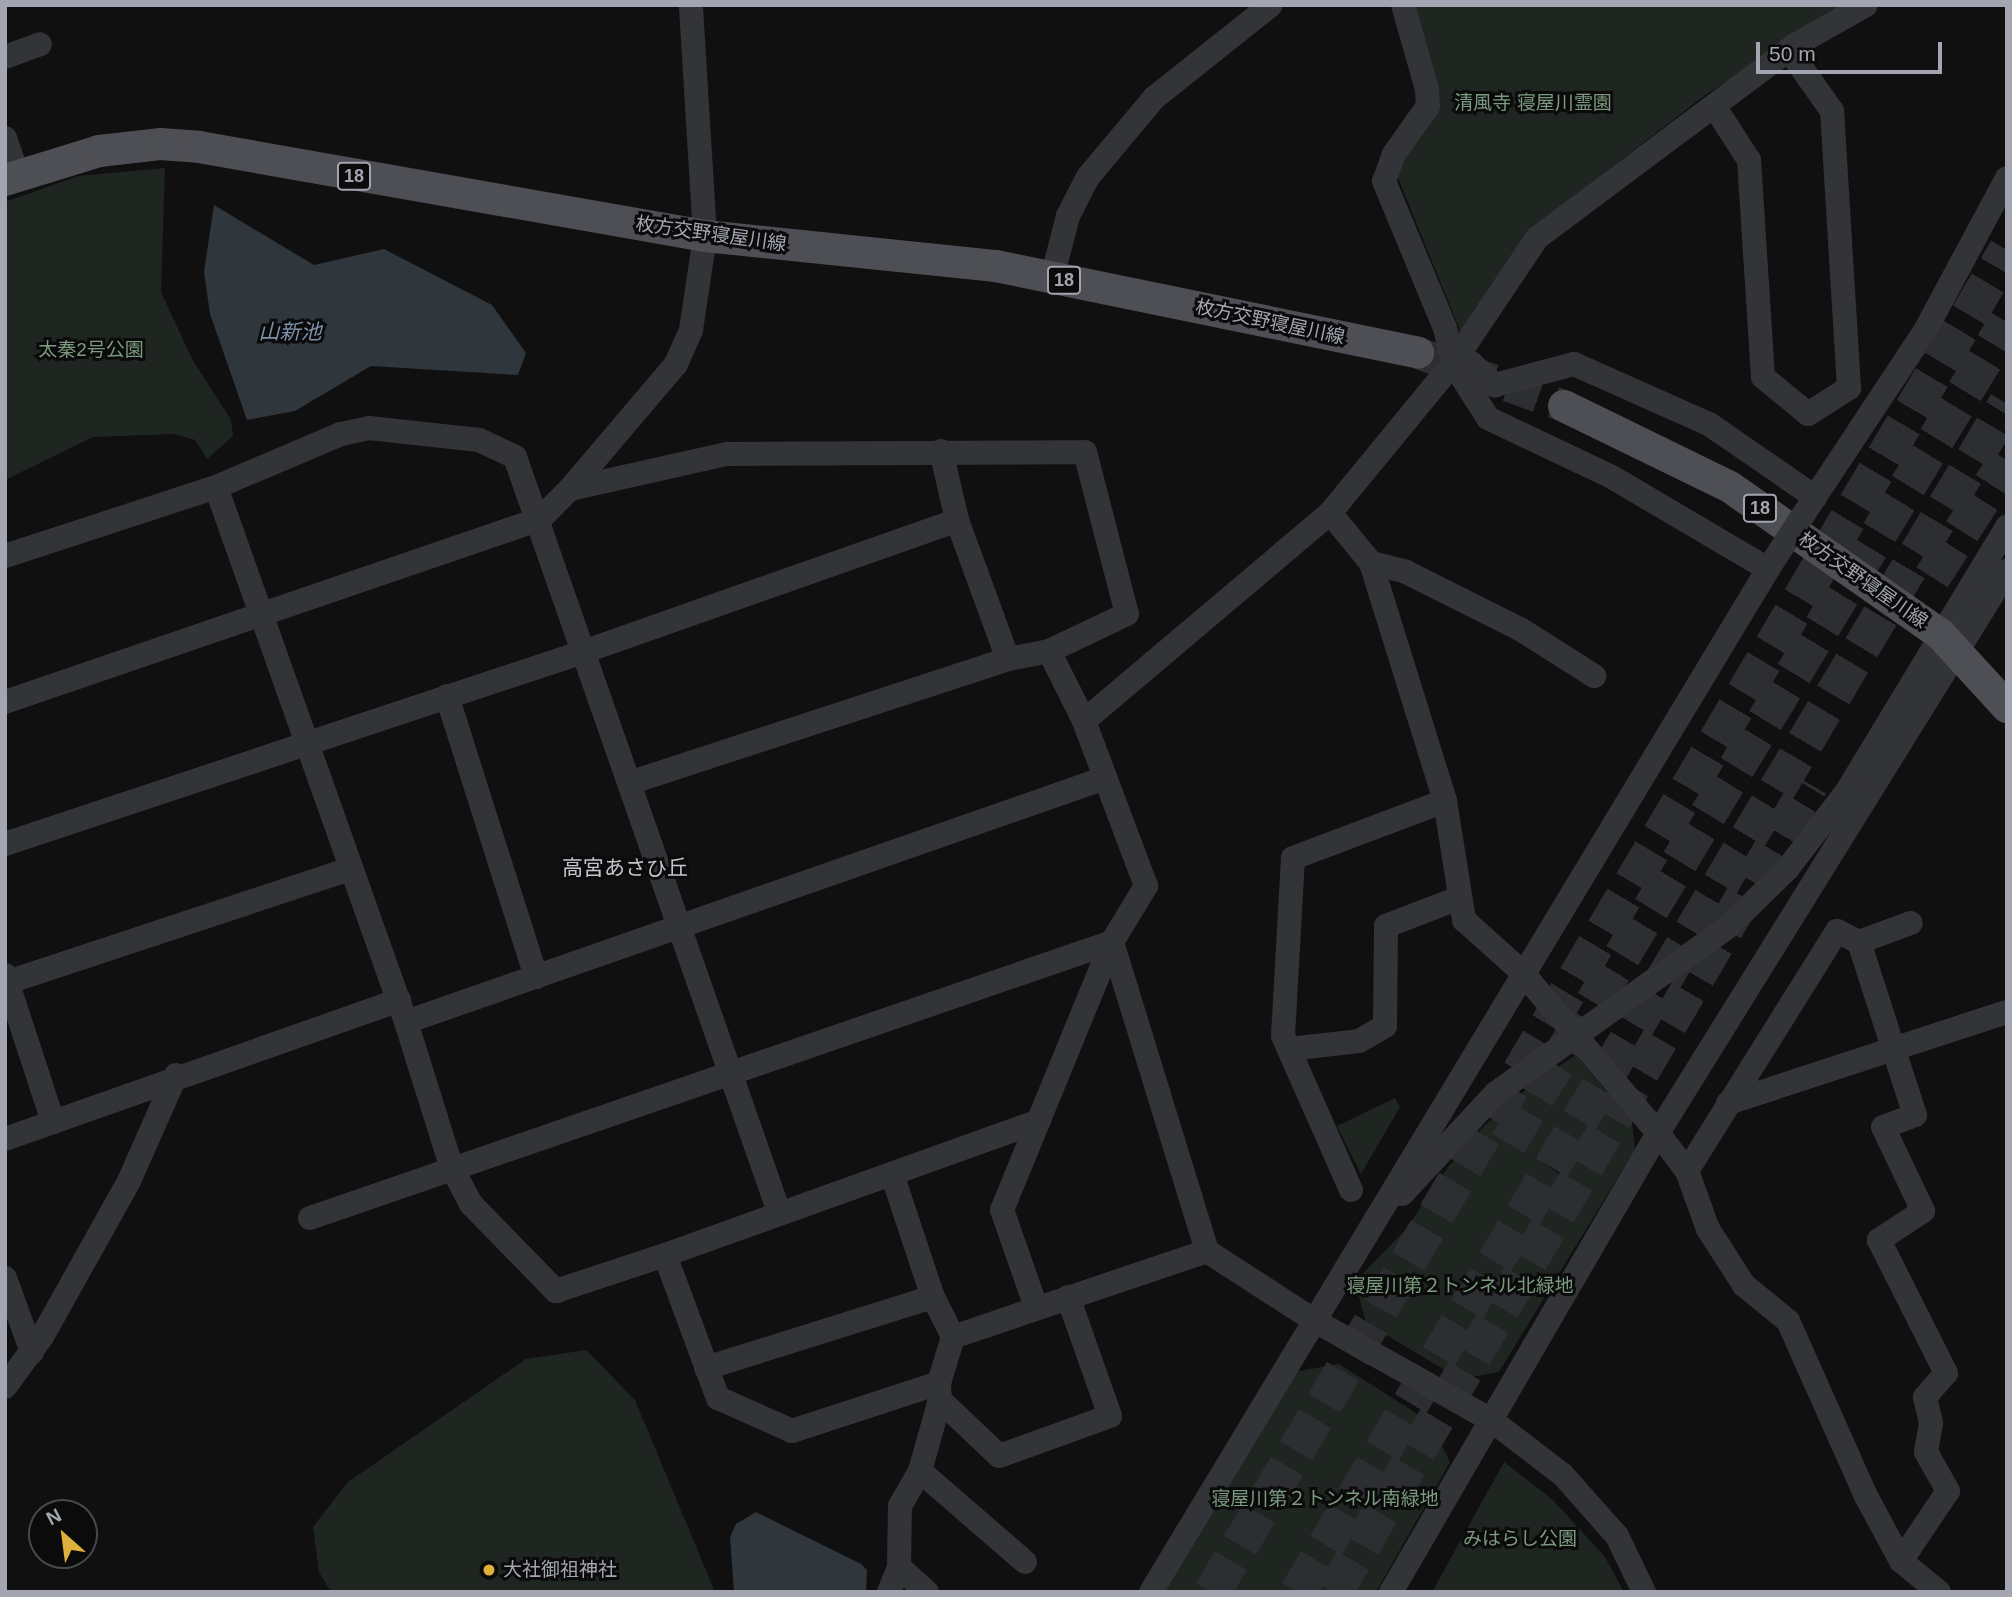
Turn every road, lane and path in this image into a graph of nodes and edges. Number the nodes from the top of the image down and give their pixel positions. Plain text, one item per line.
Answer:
1 (691, 5) edge
2 (1271, 5) edge
3 (1403, 5) edge
4 (1866, 5) edge
5 (40, 44) dead end
6 (1789, 50) junction
7 (5, 57) edge
8 (1714, 106) junction
9 (5, 138) edge
10 (12, 177) edge
11 (2007, 178) edge
12 (705, 236) junction
13 (1052, 278) junction
14 (1418, 353) tunnel mouth
15 (1453, 363) junction
16 (1564, 406) tunnel mouth
17 (942, 451) junction
18 (216, 487) junction
19 (570, 489) junction
20 (1815, 497) junction
21 (1330, 513) junction
22 (540, 519) junction
23 (957, 520) junction
24 (2007, 527) edge
25 (5, 556) edge
26 (1371, 563) junction
27 (1769, 569) junction
28 (2007, 572) edge
29 (261, 616) junction
30 (1949, 644) junction
31 (586, 651) junction
32 (1049, 651) junction
33 (1008, 659) junction
34 (1594, 676) dead end
35 (447, 696) junction
36 (5, 702) edge
37 (2007, 707) edge
38 (1084, 721) junction
39 (308, 741) junction
40 (1105, 778) junction
41 (632, 782) junction
42 (1445, 801) junction
43 (5, 844) edge
44 (350, 869) junction
45 (1459, 898) junction
46 (1911, 923) dead end
47 (677, 929) junction
48 (1112, 942) junction
49 (1859, 942) junction
50 (1522, 972) junction
51 (536, 977) junction
52 (6, 980) edge
53 (402, 1011) junction
54 (2007, 1012) edge
55 (1289, 1049) junction
56 (1891, 1049) junction
57 (730, 1071) junction
58 (176, 1075) junction
59 (1728, 1103) junction
60 (1039, 1121) junction
61 (54, 1122) junction
62 (1658, 1133) junction
63 (5, 1139) edge
64 (451, 1166) junction
65 (1687, 1171) junction
66 (892, 1174) junction
67 (1351, 1190) dead end
68 (779, 1212) junction
69 (310, 1218) dead end
70 (1374, 1222) junction
71 (1207, 1251) junction
72 (665, 1255) junction
73 (5, 1278) edge
74 (933, 1297) junction
75 (1068, 1297) junction
76 (1036, 1307) junction
77 (1312, 1319) junction
78 (953, 1337) junction
79 (32, 1352) junction
80 (706, 1368) junction
81 (5, 1387) edge
82 (939, 1392) junction
83 (1491, 1420) junction
84 (920, 1471) junction
85 (1901, 1561) junction
86 (1025, 1562) dead end
87 (899, 1567) junction
88 (889, 1592) edge
89 (927, 1592) edge
90 (1151, 1592) edge
91 (1391, 1592) edge
92 (1644, 1592) edge
93 (1939, 1592) edge

1 - 12 street
2 - 13 street
3 - 15 street
4 - 6 street
5 - 7 street
6 - 8 street
6 - 8 street
8 - 15 street
9 - 10 street
10 - 12 main road, 枚方交野寝屋川線 / 18
11 - 20 street
12 - 13 main road, 枚方交野寝屋川線 / 18
12 - 19 street
13 - 14 main road, 枚方交野寝屋川線 / 18
15 - 20 street
15 - 21 street
15 - 27 street
16 - 30 main road, 枚方交野寝屋川線 / 18
17 - 19 street
17 - 23 street
17 - 32 street
18 - 22 street
18 - 25 street
18 - 29 street
19 - 22 street
20 - 27 street, bridge
21 - 26 street
21 - 38 street
22 - 29 street
22 - 31 street
23 - 31 street
23 - 33 street
24 - 30 street
26 - 34 street
26 - 42 street
27 - 50 street
28 - 30 street
29 - 36 street
29 - 39 street
30 - 37 main road, 枚方交野寝屋川線
30 - 62 street
30 - 70 street
31 - 35 street
31 - 41 street
32 - 33 street
32 - 38 street
33 - 41 street
35 - 39 street
35 - 51 street
38 - 40 street
39 - 43 street
39 - 44 street
40 - 47 street
40 - 48 street
41 - 47 street
42 - 45 street
42 - 55 street
44 - 52 street
44 - 53 street
45 - 50 street
45 - 55 street
46 - 49 street
47 - 51 street
47 - 57 street
48 - 57 street
48 - 60 street
48 - 71 street
49 - 56 street
49 - 59 street
50 - 62 street, bridge
50 - 70 street
51 - 53 street
52 - 61 street
53 - 58 street
53 - 64 street
54 - 56 street
55 - 67 street
56 - 59 street
56 - 85 street
57 - 64 street
57 - 68 street
58 - 61 street
58 - 79 street
59 - 65 street
60 - 66 street
60 - 76 street
61 - 63 street
62 - 65 street
62 - 83 street
64 - 69 street
64 - 72 street
65 - 85 street
66 - 68 street
66 - 74 street
68 - 72 street
70 - 77 street
71 - 75 street
71 - 77 street
72 - 80 street
73 - 79 street
74 - 78 street
74 - 80 street
75 - 76 street
75 - 82 street
76 - 78 street
77 - 83 street
77 - 90 street
78 - 82 street
79 - 81 street
80 - 82 street
82 - 84 street
83 - 91 street
83 - 92 street
84 - 86 street
84 - 87 street
85 - 93 street
87 - 88 street
87 - 89 street

